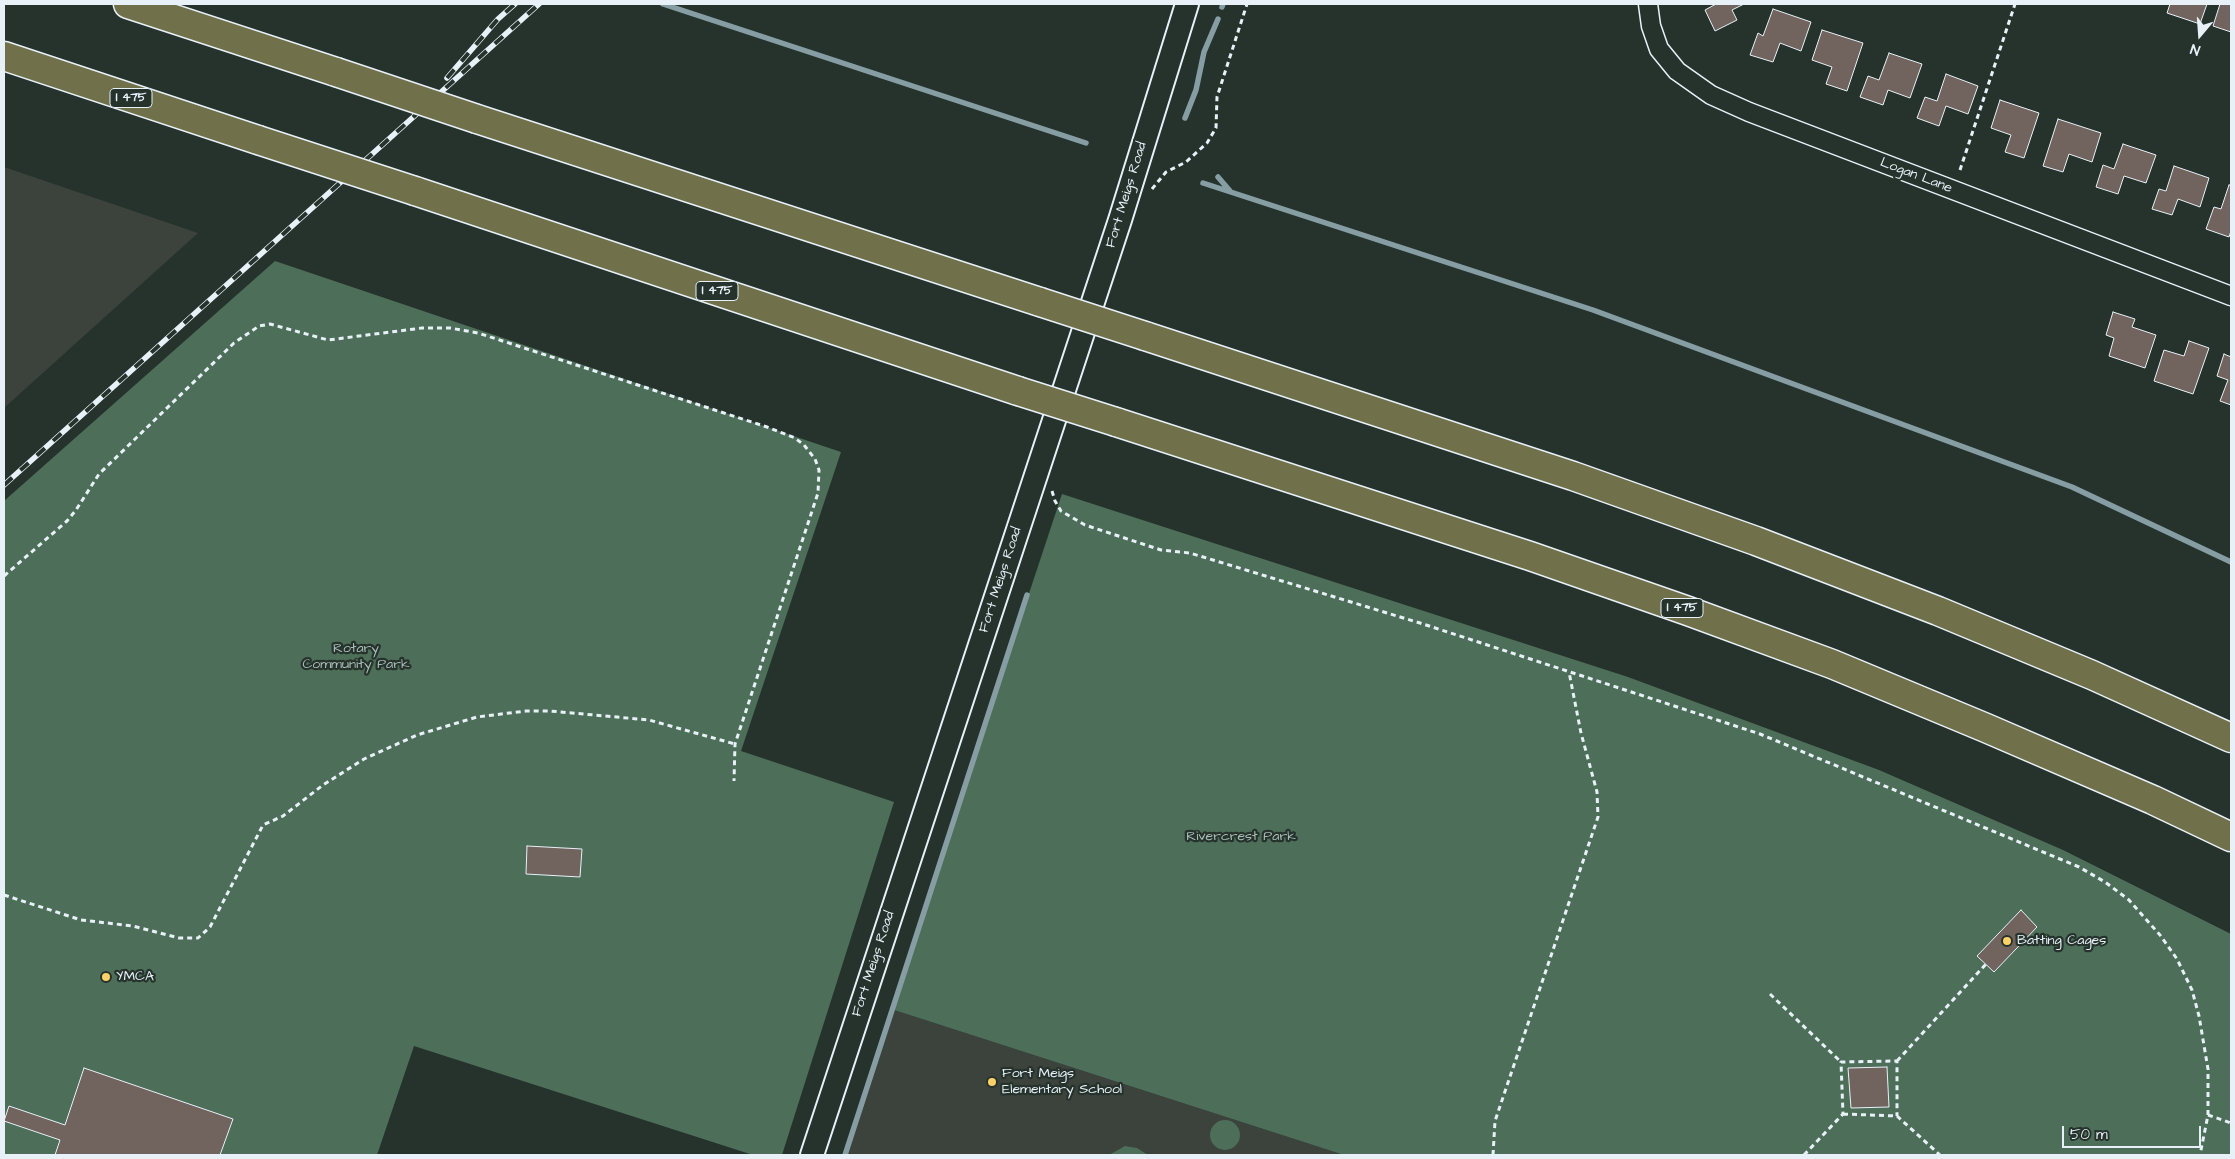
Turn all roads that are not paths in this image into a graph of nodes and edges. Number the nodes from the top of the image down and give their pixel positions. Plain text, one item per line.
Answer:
1 (128, 4) edge
2 (1187, 4) edge
3 (1648, 4) edge
4 (4, 56) edge
5 (2231, 296) edge
6 (2231, 738) edge
7 (2231, 837) edge
8 (812, 1155) edge

1 - 6 highway, bridge
2 - 8 street, Fort Meigs Road
3 - 5 street, Logan Lane
4 - 7 highway, I 475, bridge

